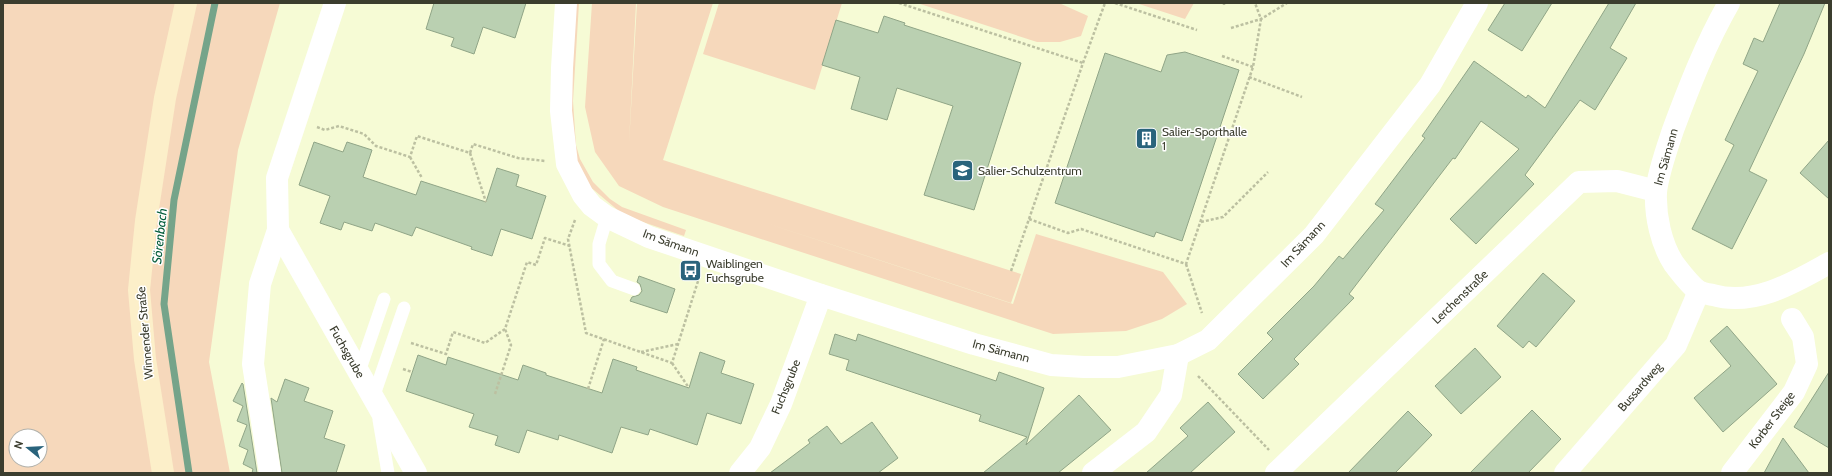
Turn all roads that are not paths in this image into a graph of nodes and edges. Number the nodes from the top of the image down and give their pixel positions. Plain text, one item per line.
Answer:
1 (186, 3) edge
2 (335, 3) edge
3 (566, 3) edge
4 (1477, 3) edge
5 (1729, 3) edge
6 (1656, 191) junction
7 (607, 217) junction
8 (278, 230) junction
9 (1829, 263) edge
10 (634, 288) dead end
11 (1699, 291) junction
12 (821, 296) junction
13 (384, 299) dead end
14 (404, 308) dead end
15 (1792, 319) dead end
16 (1178, 355) junction
17 (359, 372) junction
18 (375, 401) junction
19 (1280, 469) edge
20 (163, 473) edge
21 (270, 473) edge
22 (388, 473) edge
23 (416, 473) edge
24 (740, 473) edge
25 (1094, 473) edge
26 (1565, 473) edge
27 (1732, 473) edge

1 - 20 street, Winnender Straße
2 - 8 street, Fuchsgrube
3 - 7 street, Im Sämann
4 - 16 street, Im Sämann
5 - 6 street, Im Sämann
6 - 11 street, Im Sämann
6 - 19 street, Lerchenstraße
7 - 10 lane
7 - 12 street, Im Sämann
8 - 17 street, Fuchsgrube
8 - 21 street, Fuchsgrube
9 - 11 street, Im Sämann
11 - 26 street, Bussardweg
12 - 16 street, Im Sämann
12 - 24 street, Fuchsgrube
13 - 17 lane
14 - 18 lane
15 - 27 street, Korber Steige
16 - 25 street
17 - 18 street, Fuchsgrube
18 - 22 lane
18 - 23 street, Fuchsgrube

